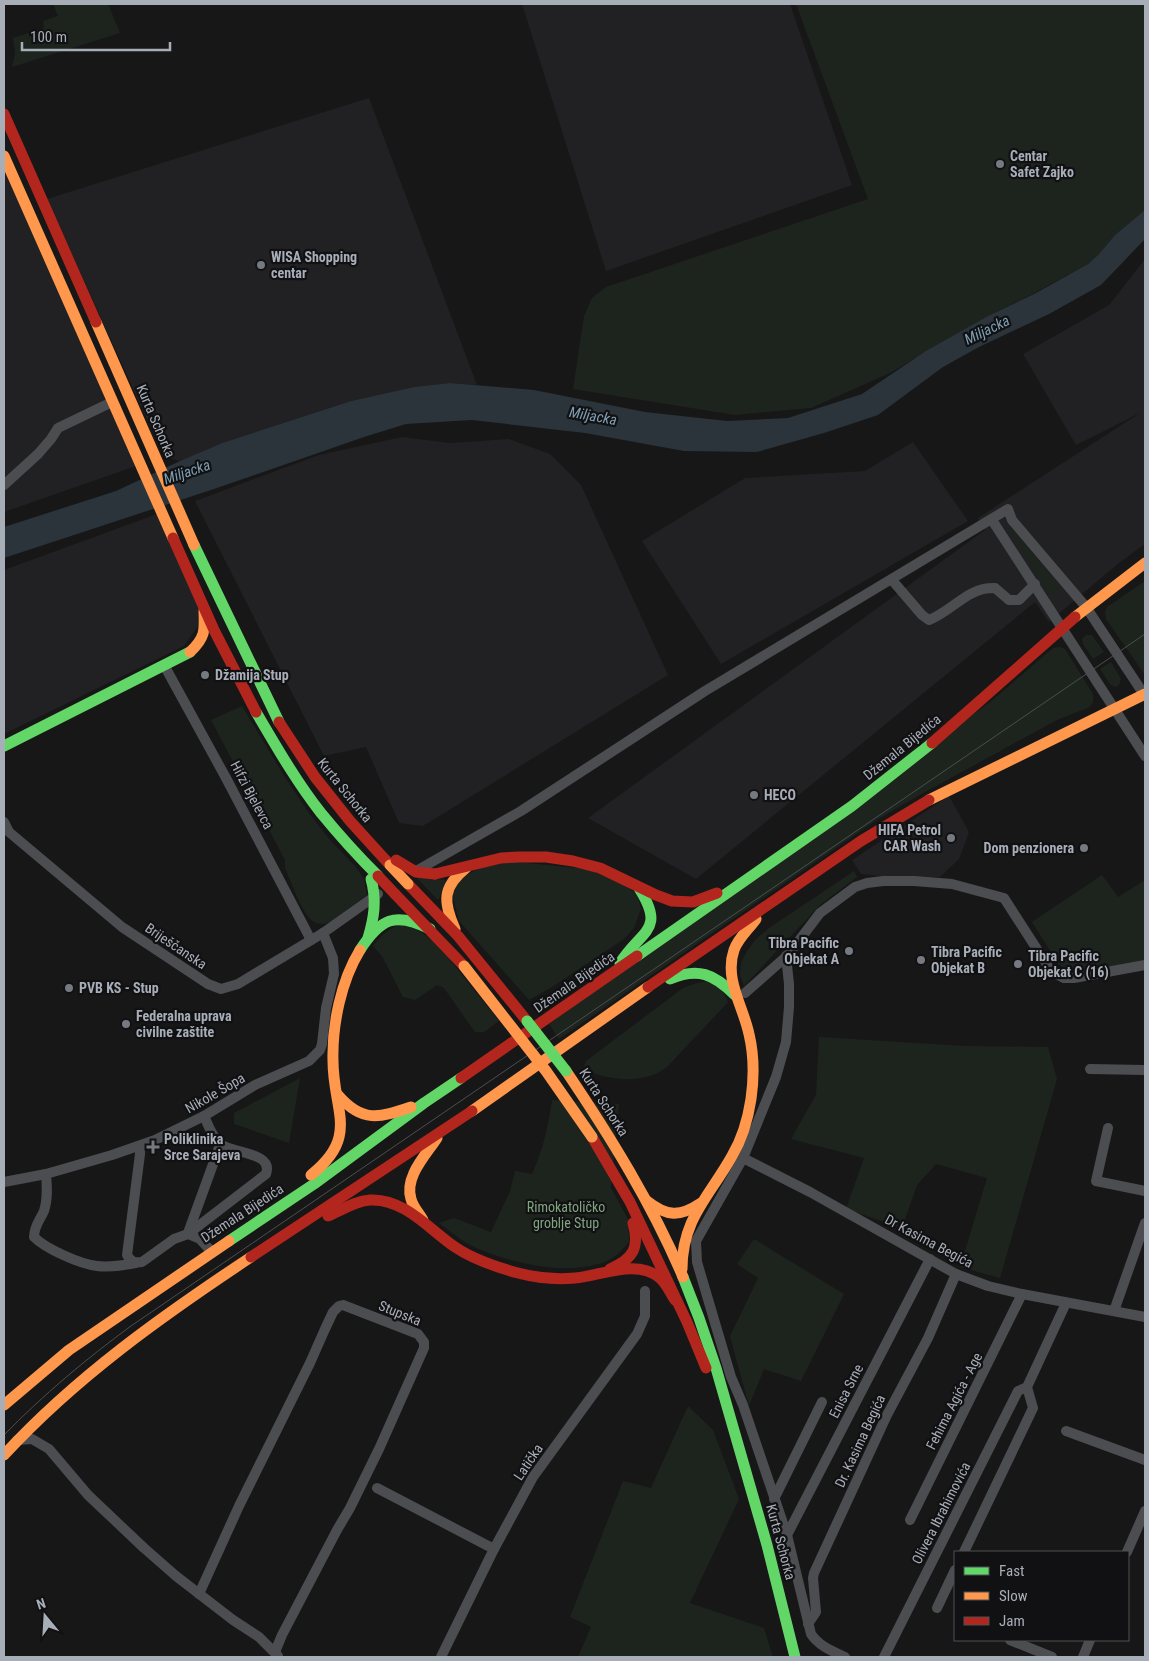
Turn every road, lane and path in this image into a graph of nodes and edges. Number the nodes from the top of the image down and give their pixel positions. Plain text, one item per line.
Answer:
1 (4, 114) edge
2 (4, 156) edge
3 (112, 402) junction
4 (4, 485) edge
5 (992, 520) junction
6 (1145, 564) edge
7 (892, 580) junction
8 (1035, 584) junction
9 (204, 606) junction
10 (1086, 607) junction
11 (1062, 628) junction
12 (190, 652) junction
13 (164, 665) junction
14 (232, 666) junction
15 (1145, 695) edge
16 (1115, 709) junction
17 (4, 746) edge
18 (1145, 756) edge
19 (4, 822) edge
20 (6, 835) edge
21 (393, 863) junction
22 (468, 867) junction
23 (375, 878) junction
24 (739, 886) junction
25 (639, 888) junction
26 (764, 907) junction
27 (430, 929) junction
28 (323, 933) junction
29 (458, 936) junction
30 (368, 938) junction
31 (311, 940) junction
32 (786, 956) junction
33 (1145, 965) edge
34 (617, 970) junction
35 (740, 994) junction
36 (624, 1004) junction
37 (1090, 1069) dead end
38 (1145, 1070) edge
39 (338, 1095) junction
40 (424, 1103) junction
41 (204, 1116) junction
42 (1108, 1128) dead end
43 (440, 1133) junction
44 (220, 1145) junction
45 (140, 1146) junction
46 (738, 1156) junction
47 (46, 1174) junction
48 (4, 1182) edge
49 (1145, 1191) edge
50 (645, 1199) junction
51 (630, 1202) junction
52 (701, 1203) junction
53 (279, 1207) junction
54 (424, 1222) junction
55 (301, 1223) junction
56 (1145, 1223) edge
57 (188, 1234) junction
58 (211, 1251) junction
59 (930, 1259) junction
60 (136, 1263) junction
61 (956, 1274) junction
62 (594, 1276) junction
63 (683, 1278) junction
64 (645, 1291) dead end
65 (1022, 1294) junction
66 (675, 1300) junction
67 (1066, 1303) junction
68 (1114, 1311) junction
69 (1145, 1317) edge
70 (1028, 1387) junction
71 (5, 1401) edge
72 (822, 1402) dead end
73 (1066, 1431) dead end
74 (735, 1436) junction
75 (16, 1440) junction
76 (4, 1454) edge
77 (1145, 1460) edge
78 (765, 1474) junction
79 (749, 1479) junction
80 (377, 1488) dead end
81 (774, 1499) junction
82 (1145, 1511) edge
83 (910, 1520) dead end
84 (787, 1535) junction
85 (494, 1549) junction
86 (964, 1551) edge
87 (1127, 1551) edge
88 (954, 1572) edge
89 (198, 1594) junction
90 (937, 1608) dead end
91 (808, 1624) junction
92 (789, 1629) junction
93 (1012, 1641) edge
94 (1090, 1641) edge
95 (277, 1655) edge
96 (441, 1657) edge
97 (795, 1657) edge
98 (845, 1657) edge
99 (884, 1657) edge
100 (1052, 1657) edge
101 (1083, 1657) edge

1 - 21 main road, Kurta Schorka
2 - 3 main road, Kurta Schorka
3 - 4 street
3 - 9 main road, Kurta Schorka
5 - 7 street
5 - 8 street
5 - 10 street
6 - 10 main road, Džemala Bijedića
7 - 8 street
7 - 28 street, Briješčanska
8 - 11 street
9 - 12 main road
9 - 14 main road, Kurta Schorka
10 - 11 main road, Džemala Bijedića
10 - 15 street
11 - 16 street
11 - 24 main road, Džemala Bijedića
12 - 13 main road
12 - 14 main road
13 - 17 main road
13 - 31 street, Hifzi Bjelevca
14 - 23 main road, Kurta Schorka
15 - 16 main road
16 - 18 street
16 - 26 main road
19 - 20 street
20 - 31 street, Briješčanska
21 - 22 main road, bridge
21 - 29 main road, Kurta Schorka, bridge
22 - 25 main road
22 - 29 main road
23 - 27 main road, Kurta Schorka, bridge
23 - 30 main road, bridge
24 - 25 main road
24 - 34 main road, Džemala Bijedića
25 - 34 main road
26 - 35 main road
26 - 36 main road
27 - 30 main road
27 - 51 main road, Kurta Schorka, bridge
28 - 31 street, Briješčanska
28 - 41 street, Nikole Šopa
29 - 50 main road, Kurta Schorka, bridge
30 - 39 main road
32 - 33 street
32 - 35 street
32 - 46 street
34 - 40 main road, Džemala Bijedića
35 - 36 main road
35 - 46 main road
36 - 43 main road
37 - 38 street
39 - 40 main road
39 - 53 main road
40 - 53 main road, Džemala Bijedića
41 - 44 street
41 - 45 street, Nikole Šopa
42 - 49 street
43 - 54 main road
43 - 55 main road
44 - 57 street
44 - 57 street
45 - 47 street, Nikole Šopa
45 - 60 street
46 - 52 main road
46 - 59 street, Dr Kasima Begića
46 - 78 street
47 - 48 street, Nikole Šopa
47 - 60 street
50 - 52 main road
50 - 63 main road, Kurta Schorka
51 - 62 main road
51 - 66 main road, Kurta Schorka
52 - 63 main road
53 - 58 main road, Džemala Bijedića
54 - 55 main road
54 - 62 main road
55 - 75 main road
56 - 68 street
57 - 58 street
57 - 60 street
58 - 71 main road, Džemala Bijedića
59 - 61 street, Dr Kasima Begića
59 - 84 street, Enisa Srne
61 - 65 street, Dr Kasima Begića
61 - 91 street, Dr. Kasima Begića
62 - 66 main road
63 - 74 main road, Kurta Schorka
64 - 85 street, Latička
65 - 67 street, Dr Kasima Begića
65 - 83 street, Fehima Agića - Age
66 - 74 main road, Kurta Schorka
67 - 68 street, Dr Kasima Begića
67 - 70 street, Olivera Ibrahimovića
68 - 69 street, Dr Kasima Begića
70 - 86 street
70 - 99 street, Olivera Ibrahimovića
72 - 81 street, Enisa Srne
73 - 77 street
74 - 79 main road, Kurta Schorka
75 - 76 main road
75 - 89 street, Stupska
78 - 79 street
78 - 81 street
79 - 92 main road, Kurta Schorka
80 - 85 street
81 - 84 street
82 - 87 street
84 - 91 street
85 - 96 street, Latička
88 - 90 street
89 - 95 street, Stupska
89 - 95 street, Stupska
91 - 92 street
91 - 98 street
92 - 97 main road, Kurta Schorka
93 - 100 street
94 - 101 street

